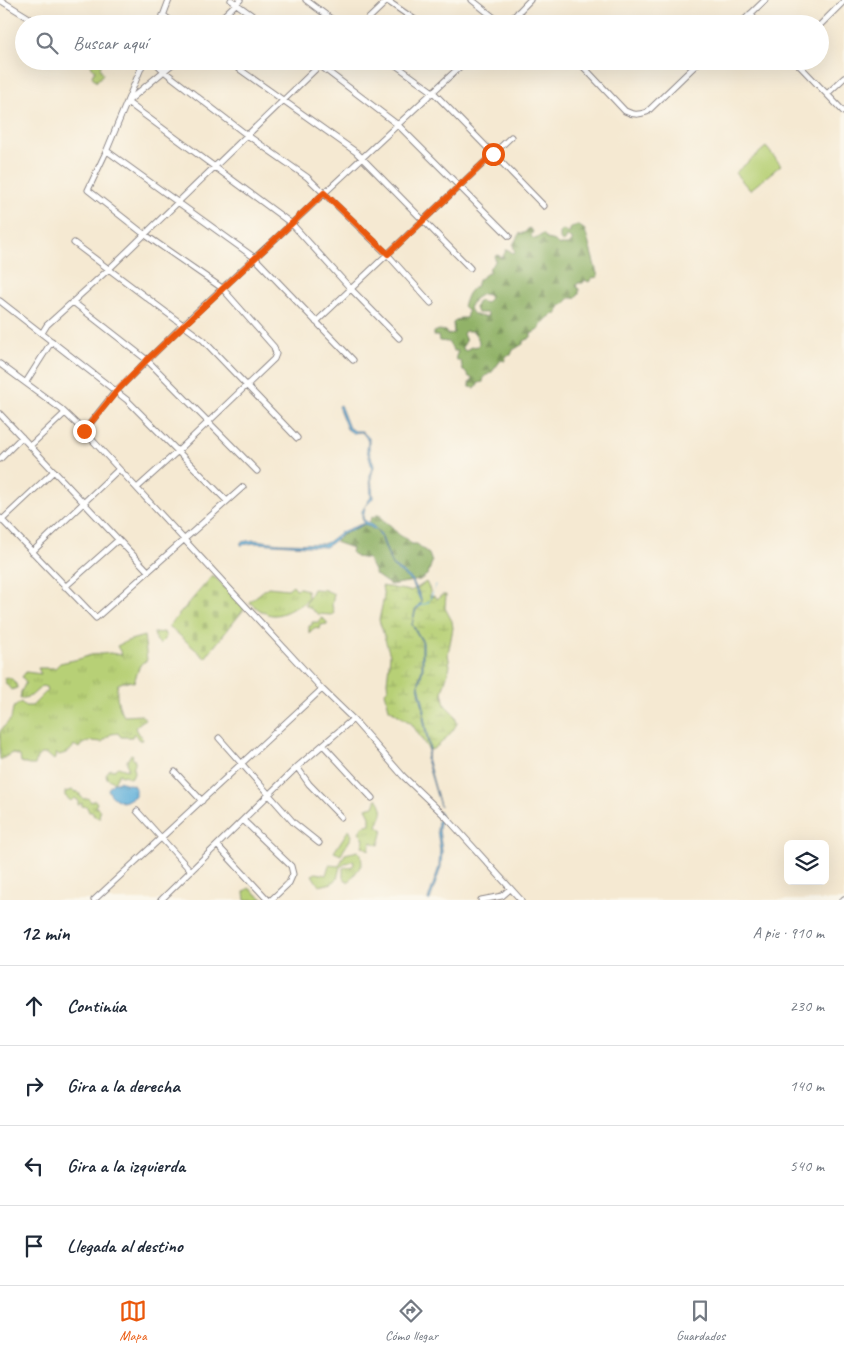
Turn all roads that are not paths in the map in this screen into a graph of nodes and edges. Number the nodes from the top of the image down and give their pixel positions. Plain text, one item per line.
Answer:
1 (0, 0) edge
2 (169, 0) edge
3 (306, 0) edge
4 (387, 0) edge
5 (472, 0) edge
6 (530, 0) edge
7 (765, 0) edge
8 (236, 1) edge
9 (844, 1) edge
10 (518, 12) junction
11 (750, 14) edge
12 (24, 15) edge
13 (163, 15) edge
14 (223, 15) edge
15 (253, 15) edge
16 (326, 15) edge
17 (373, 15) edge
18 (408, 15) edge
19 (491, 15) edge
20 (515, 15) edge
21 (521, 15) edge
22 (829, 16) edge
23 (140, 70) edge
24 (240, 70) edge
25 (316, 70) edge
26 (325, 70) edge
27 (402, 70) edge
28 (456, 70) edge
29 (586, 70) edge
30 (690, 70) edge
31 (804, 70) edge
32 (165, 72) joint
33 (844, 78) edge
34 (433, 92) junction
35 (827, 94) junction
36 (283, 101) junction
37 (127, 102) junction
38 (844, 112) edge
39 (398, 125) junction
40 (247, 135) junction
41 (511, 137) dead end
42 (106, 150) junction
43 (493, 154) junction
44 (362, 159) junction
45 (215, 166) junction
46 (459, 186) junction
47 (324, 193) junction
48 (178, 202) junction
49 (544, 206) dead end
50 (423, 221) junction
51 (292, 224) junction
52 (144, 234) junction
53 (509, 236) dead end
54 (74, 243) dead end
55 (388, 254) junction
56 (255, 258) junction
57 (109, 268) junction
58 (470, 268) dead end
59 (222, 288) junction
60 (351, 289) junction
61 (0, 301) edge
62 (73, 302) junction
63 (431, 303) dead end
64 (316, 322) junction
65 (184, 324) junction
66 (42, 333) junction
67 (399, 338) dead end
68 (52, 341) junction
69 (147, 360) junction
70 (354, 360) dead end
71 (0, 364) edge
72 (26, 382) junction
73 (246, 384) junction
74 (116, 392) junction
75 (65, 413) junction
76 (0, 414) edge
77 (209, 421) junction
78 (84, 431) junction
79 (22, 438) junction
80 (297, 438) dead end
81 (30, 446) junction
82 (178, 451) junction
83 (0, 459) edge
84 (119, 469) junction
85 (257, 471) dead end
86 (54, 472) junction
87 (243, 487) dead end
88 (137, 488) junction
89 (227, 501) junction
90 (84, 504) junction
91 (1, 519) edge
92 (118, 540) junction
93 (184, 540) junction
94 (32, 552) junction
95 (148, 571) junction
96 (65, 587) junction
97 (322, 689) junction
98 (353, 719) junction
99 (219, 738) dead end
100 (323, 745) junction
101 (242, 764) junction
102 (297, 767) junction
103 (175, 772) dead end
104 (270, 795) junction
105 (372, 798) dead end
106 (202, 801) junction
107 (137, 811) dead end
108 (341, 817) dead end
109 (243, 820) junction
110 (161, 838) junction
111 (319, 843) dead end
112 (218, 846) junction
113 (191, 871) junction
114 (510, 889) junction
115 (94, 900) edge
116 (161, 900) edge
117 (270, 900) edge
118 (481, 900) edge
119 (521, 900) edge

1 - 12 street
2 - 13 street
3 - 16 street
4 - 17 street
4 - 18 street
5 - 19 street
6 - 10 street
7 - 11 street
8 - 14 street
8 - 15 street
9 - 22 street
10 - 20 street
10 - 21 street
23 - 37 street
24 - 36 street
25 - 36 street
26 - 39 street
27 - 34 street
28 - 34 street
29 - 30 street
31 - 35 street
32 - 37 street
32 - 40 street
33 - 35 street
34 - 39 street
34 - 43 street
35 - 38 street
36 - 40 street
36 - 44 street
37 - 42 street
37 - 45 street
39 - 44 street
39 - 46 street
40 - 45 street
40 - 47 street
41 - 43 street
42 - 48 street
42 - 52 street
43 - 46 street
43 - 49 street
44 - 47 street
44 - 50 street
45 - 48 street
45 - 51 street
46 - 50 street
46 - 53 street
47 - 51 street
47 - 55 street
48 - 52 street
48 - 56 street
50 - 55 street
50 - 58 street
51 - 56 street
51 - 60 street
52 - 57 street
52 - 59 street
54 - 57 street
55 - 60 street
55 - 63 street
56 - 59 street
56 - 64 street
57 - 62 street
57 - 65 street
59 - 65 street
59 - 73 street
60 - 64 street
60 - 67 street
61 - 66 street
62 - 66 street
62 - 69 street
64 - 70 street
65 - 69 street
65 - 73 street
66 - 68 street
68 - 72 street
68 - 74 street
69 - 74 street
69 - 77 street
71 - 72 street
72 - 75 street
73 - 77 street
73 - 80 street
74 - 78 street
74 - 82 street
75 - 78 street
75 - 81 street
76 - 79 street
77 - 82 street
77 - 85 street
78 - 84 street
79 - 81 street
79 - 83 street
81 - 86 street
82 - 88 street
82 - 89 street
84 - 88 street
84 - 90 street
86 - 90 street
86 - 91 street
87 - 89 street
88 - 93 street
89 - 93 street
90 - 92 street
90 - 94 street
91 - 94 street
92 - 95 street
92 - 96 street
93 - 95 street
93 - 97 street
94 - 96 street
95 - 96 street
97 - 98 street
97 - 101 street
98 - 100 street
98 - 114 street
99 - 101 street
100 - 102 street
100 - 105 street
101 - 104 street
101 - 106 street
102 - 104 street
102 - 108 street
103 - 106 street
104 - 109 street
104 - 111 street
106 - 110 street
107 - 110 street
109 - 112 street
109 - 117 street
110 - 113 street
110 - 115 street
112 - 113 street
112 - 117 street
113 - 116 street
114 - 118 street
114 - 119 street

